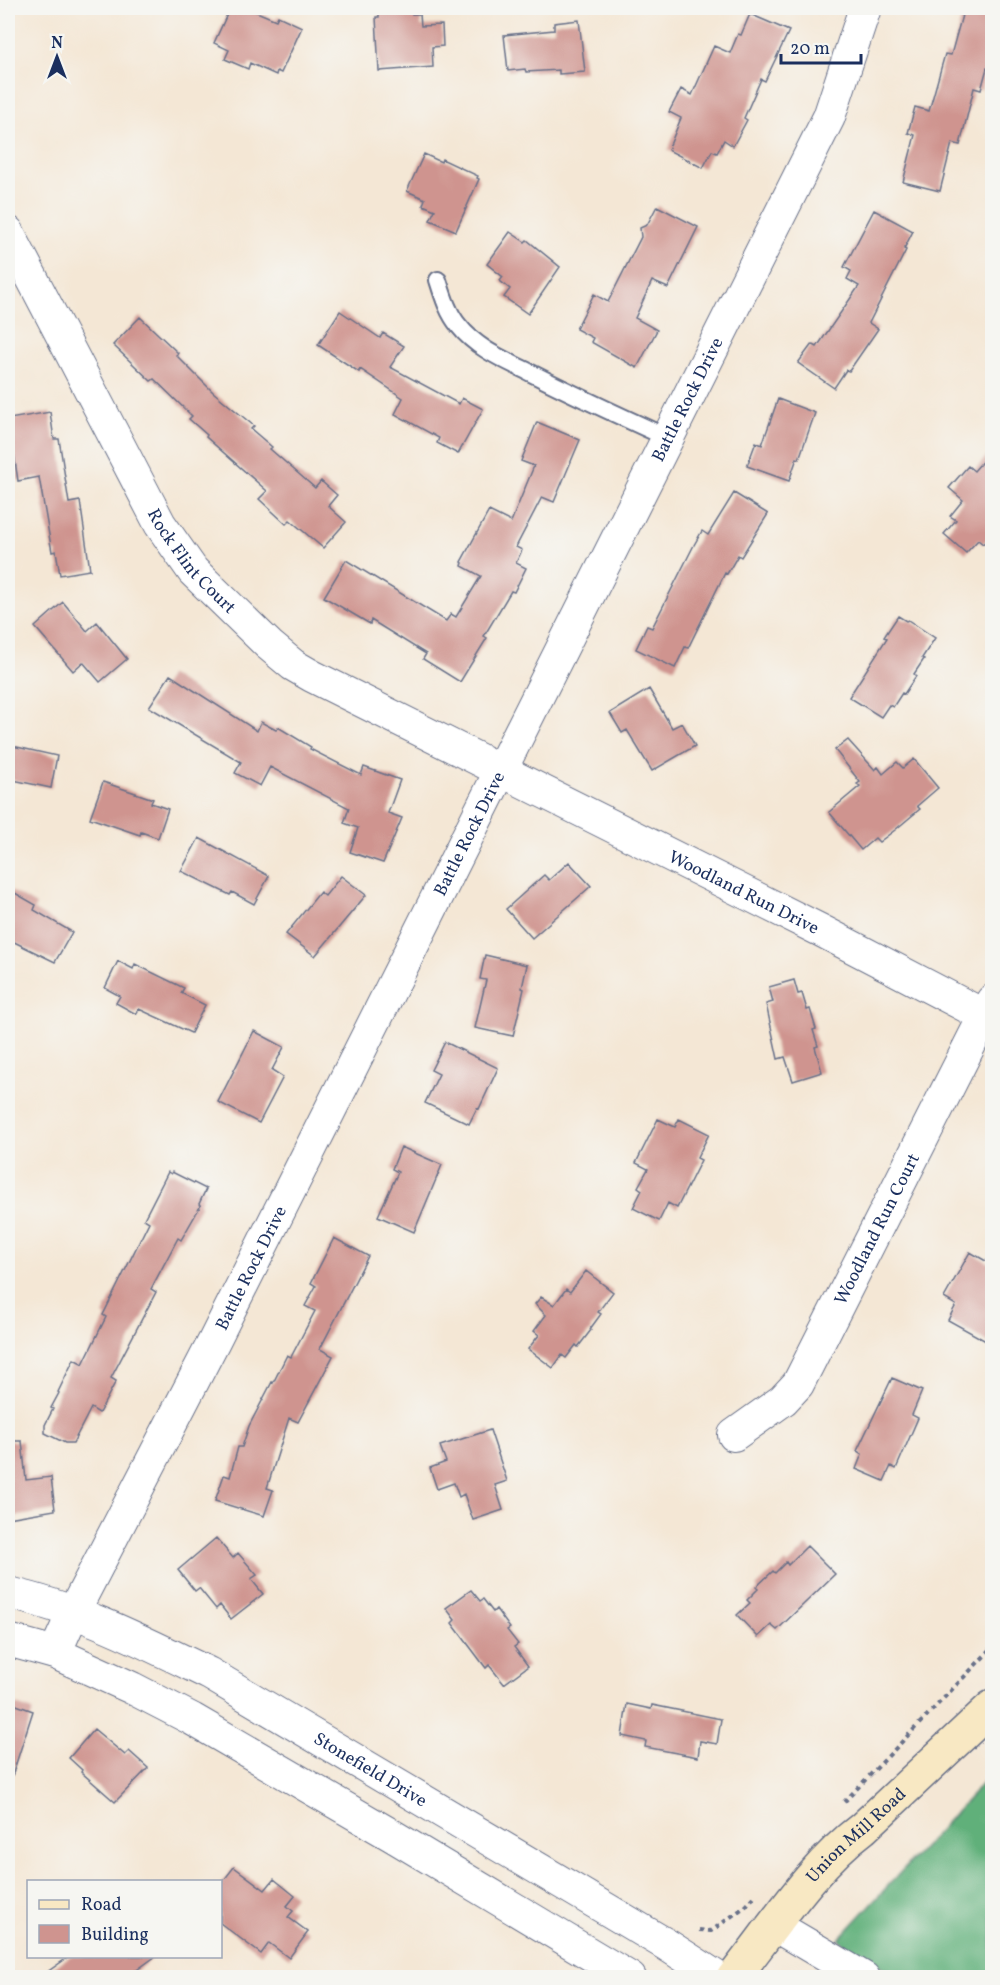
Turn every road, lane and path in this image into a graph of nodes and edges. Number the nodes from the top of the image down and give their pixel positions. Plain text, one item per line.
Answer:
1 (865, 8) edge
2 (8, 232) edge
3 (438, 280) dead end
4 (668, 438) junction
5 (501, 770) junction
6 (989, 1008) edge
7 (734, 1435) dead end
8 (8, 1593) edge
9 (73, 1613) junction
10 (8, 1640) edge
11 (993, 1648) edge
12 (55, 1653) junction
13 (993, 1707) edge
14 (840, 1806) dead end
15 (762, 1889) dead end
16 (774, 1925) junction
17 (667, 1945) junction
18 (630, 1977) edge
19 (718, 1977) edge
20 (733, 1977) edge
21 (864, 1977) edge

1 - 4 street, Battle Rock Drive
2 - 5 street, Rock Flint Court
3 - 4 lane
4 - 5 street, Battle Rock Drive
5 - 6 street, Woodland Run Drive
5 - 9 street, Battle Rock Drive
6 - 7 street, Woodland Run Court
8 - 9 street, Stonefield Drive
9 - 12 street, Battle Rock Drive
9 - 17 street, Stonefield Drive
10 - 12 street
11 - 14 path
12 - 18 street
13 - 16 street, Union Mill Road
15 - 17 path
16 - 20 street, Union Mill Road
16 - 21 street
17 - 19 street, Stonefield Drive

